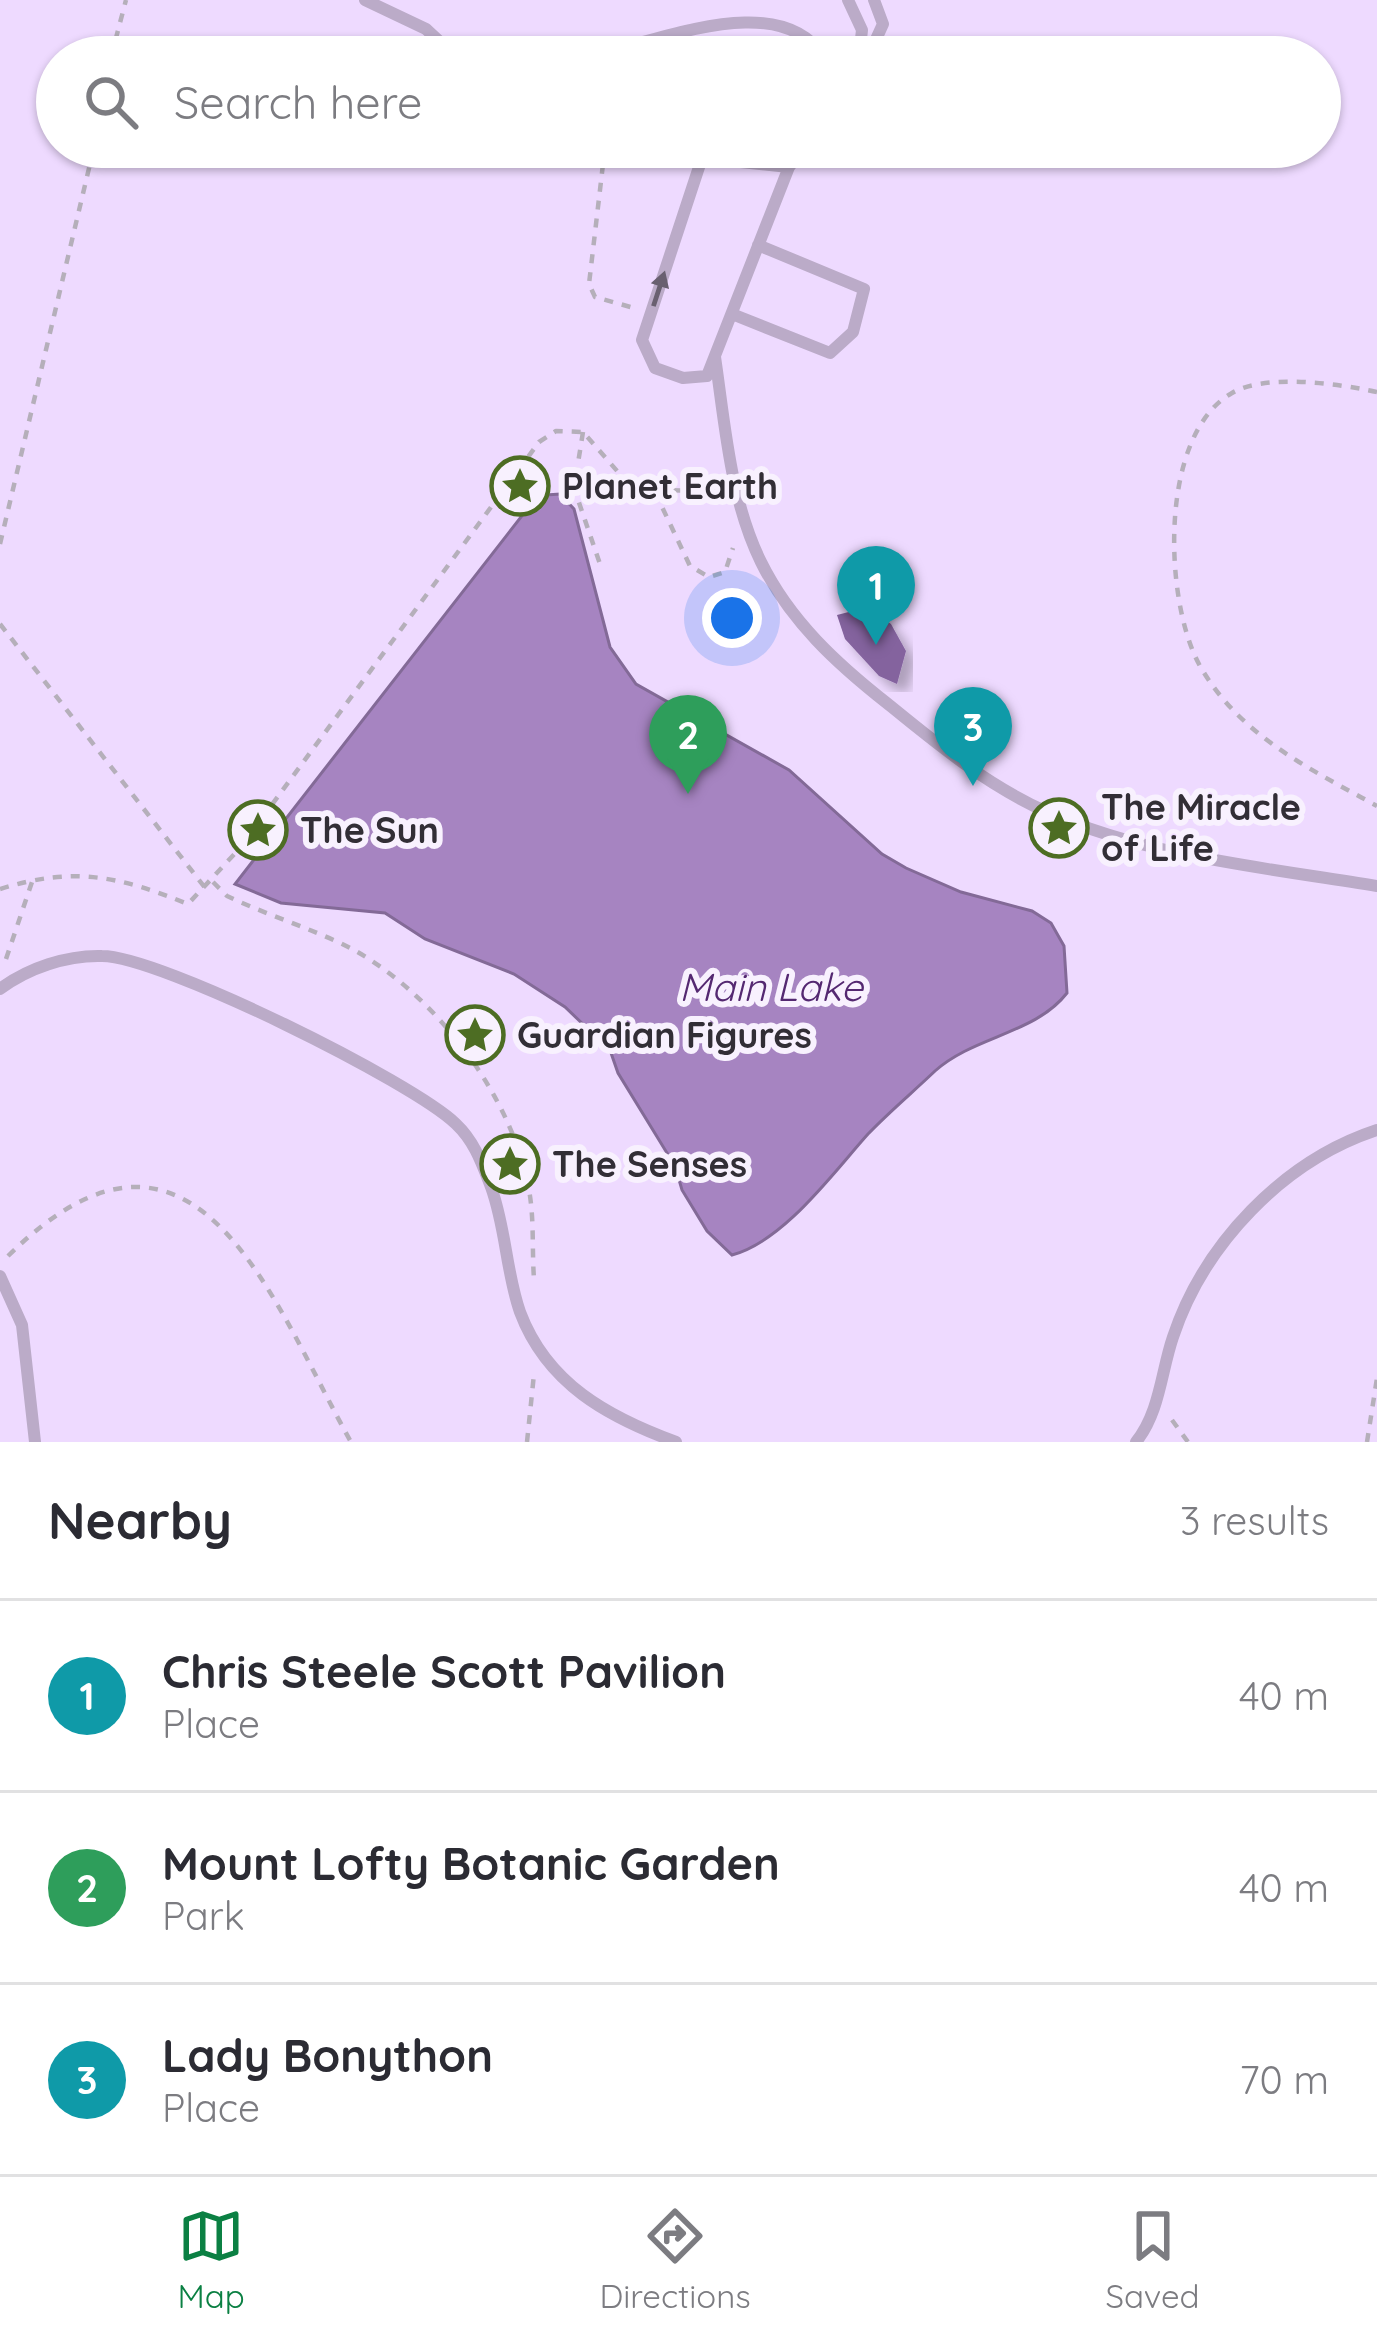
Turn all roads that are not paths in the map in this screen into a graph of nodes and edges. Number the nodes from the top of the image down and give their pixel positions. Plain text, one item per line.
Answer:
1 (365, 0) edge
2 (848, 0) edge
3 (874, 0) edge
4 (434, 36) edge
5 (658, 36) edge
6 (808, 36) edge
7 (862, 36) edge
8 (876, 36) edge
9 (698, 168) edge
10 (789, 168) edge
11 (758, 245) junction
12 (732, 314) junction
13 (715, 357) junction
14 (1377, 886) edge
15 (0, 989) edge
16 (1377, 1130) edge
17 (0, 1276) edge
18 (35, 1442) edge
19 (676, 1442) edge
20 (1136, 1442) edge

1 - 4 lane
2 - 7 lane
3 - 8 lane
5 - 6 lane
13 -> 9 lane
10 - 11 lane
11 - 12 lane
11 - 12 lane
12 - 13 lane
13 - 14 lane
15 - 19 lane
16 - 20 lane
17 - 18 lane

